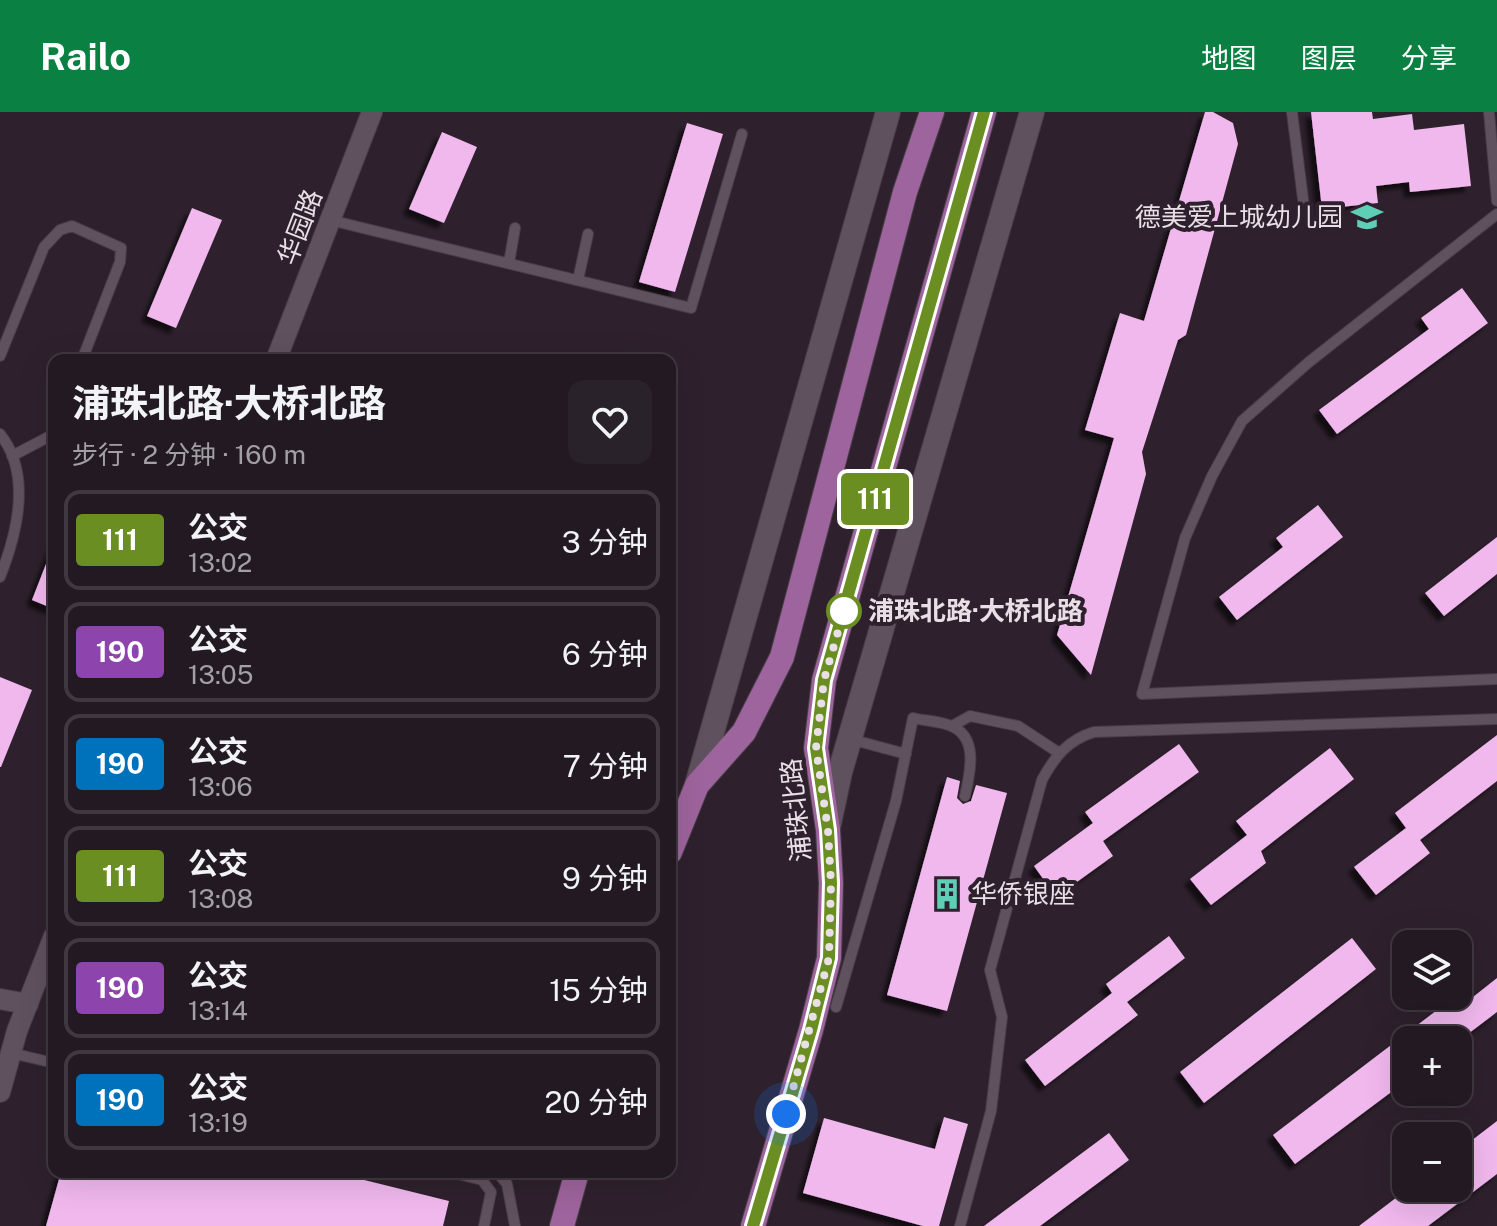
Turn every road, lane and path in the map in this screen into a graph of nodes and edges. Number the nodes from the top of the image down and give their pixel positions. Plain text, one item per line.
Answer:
1 (372, 112) edge
2 (888, 112) edge
3 (932, 112) edge
4 (984, 112) edge
5 (1032, 112) edge
6 (1292, 112) edge
7 (1489, 112) edge
8 (742, 134) dead end
9 (1497, 201) edge
10 (1304, 207) dead end
11 (1497, 214) edge
12 (330, 220) junction
13 (515, 228) dead end
14 (588, 234) dead end
15 (509, 263) junction
16 (578, 280) junction
17 (84, 354) edge
18 (278, 354) edge
19 (0, 356) edge
20 (0, 434) edge
21 (48, 437) edge
22 (12, 456) junction
23 (0, 577) edge
24 (1497, 679) edge
25 (1497, 719) edge
26 (952, 726) junction
27 (850, 739) junction
28 (1059, 753) junction
29 (906, 754) junction
30 (697, 785) junction
31 (965, 796) dead end
32 (828, 830) junction
33 (676, 837) edge
34 (48, 952) edge
35 (0, 999) edge
36 (28, 1004) junction
37 (836, 1007) dead end
38 (11, 1053) junction
39 (48, 1062) edge
40 (0, 1092) edge
41 (474, 1178) edge
42 (502, 1178) edge
43 (575, 1178) edge
44 (484, 1226) edge
45 (515, 1226) edge
46 (562, 1226) edge
47 (753, 1226) edge
48 (960, 1226) edge

1 - 12 street, 华园路
2 - 30 street
3 - 30 main road
4 - 32 main road, 浦珠北路
5 - 27 street
6 - 10 lane
7 - 9 lane
8 - 16 lane
11 - 24 lane
12 - 15 lane
12 - 18 street, 华园路
13 - 15 lane
14 - 16 lane
15 - 16 lane
17 - 19 lane
20 - 22 lane
21 - 22 lane
22 - 23 lane
25 - 28 lane
26 - 28 lane
26 - 29 lane
26 - 31 lane
27 - 29 lane
27 - 32 street
28 - 48 lane
29 - 37 lane
30 - 33 main road
32 - 47 main road, 浦珠北路
34 - 36 street
35 - 36 street
36 - 38 street
38 - 39 lane
38 - 40 street
41 - 44 lane
42 - 45 lane
43 - 46 main road

